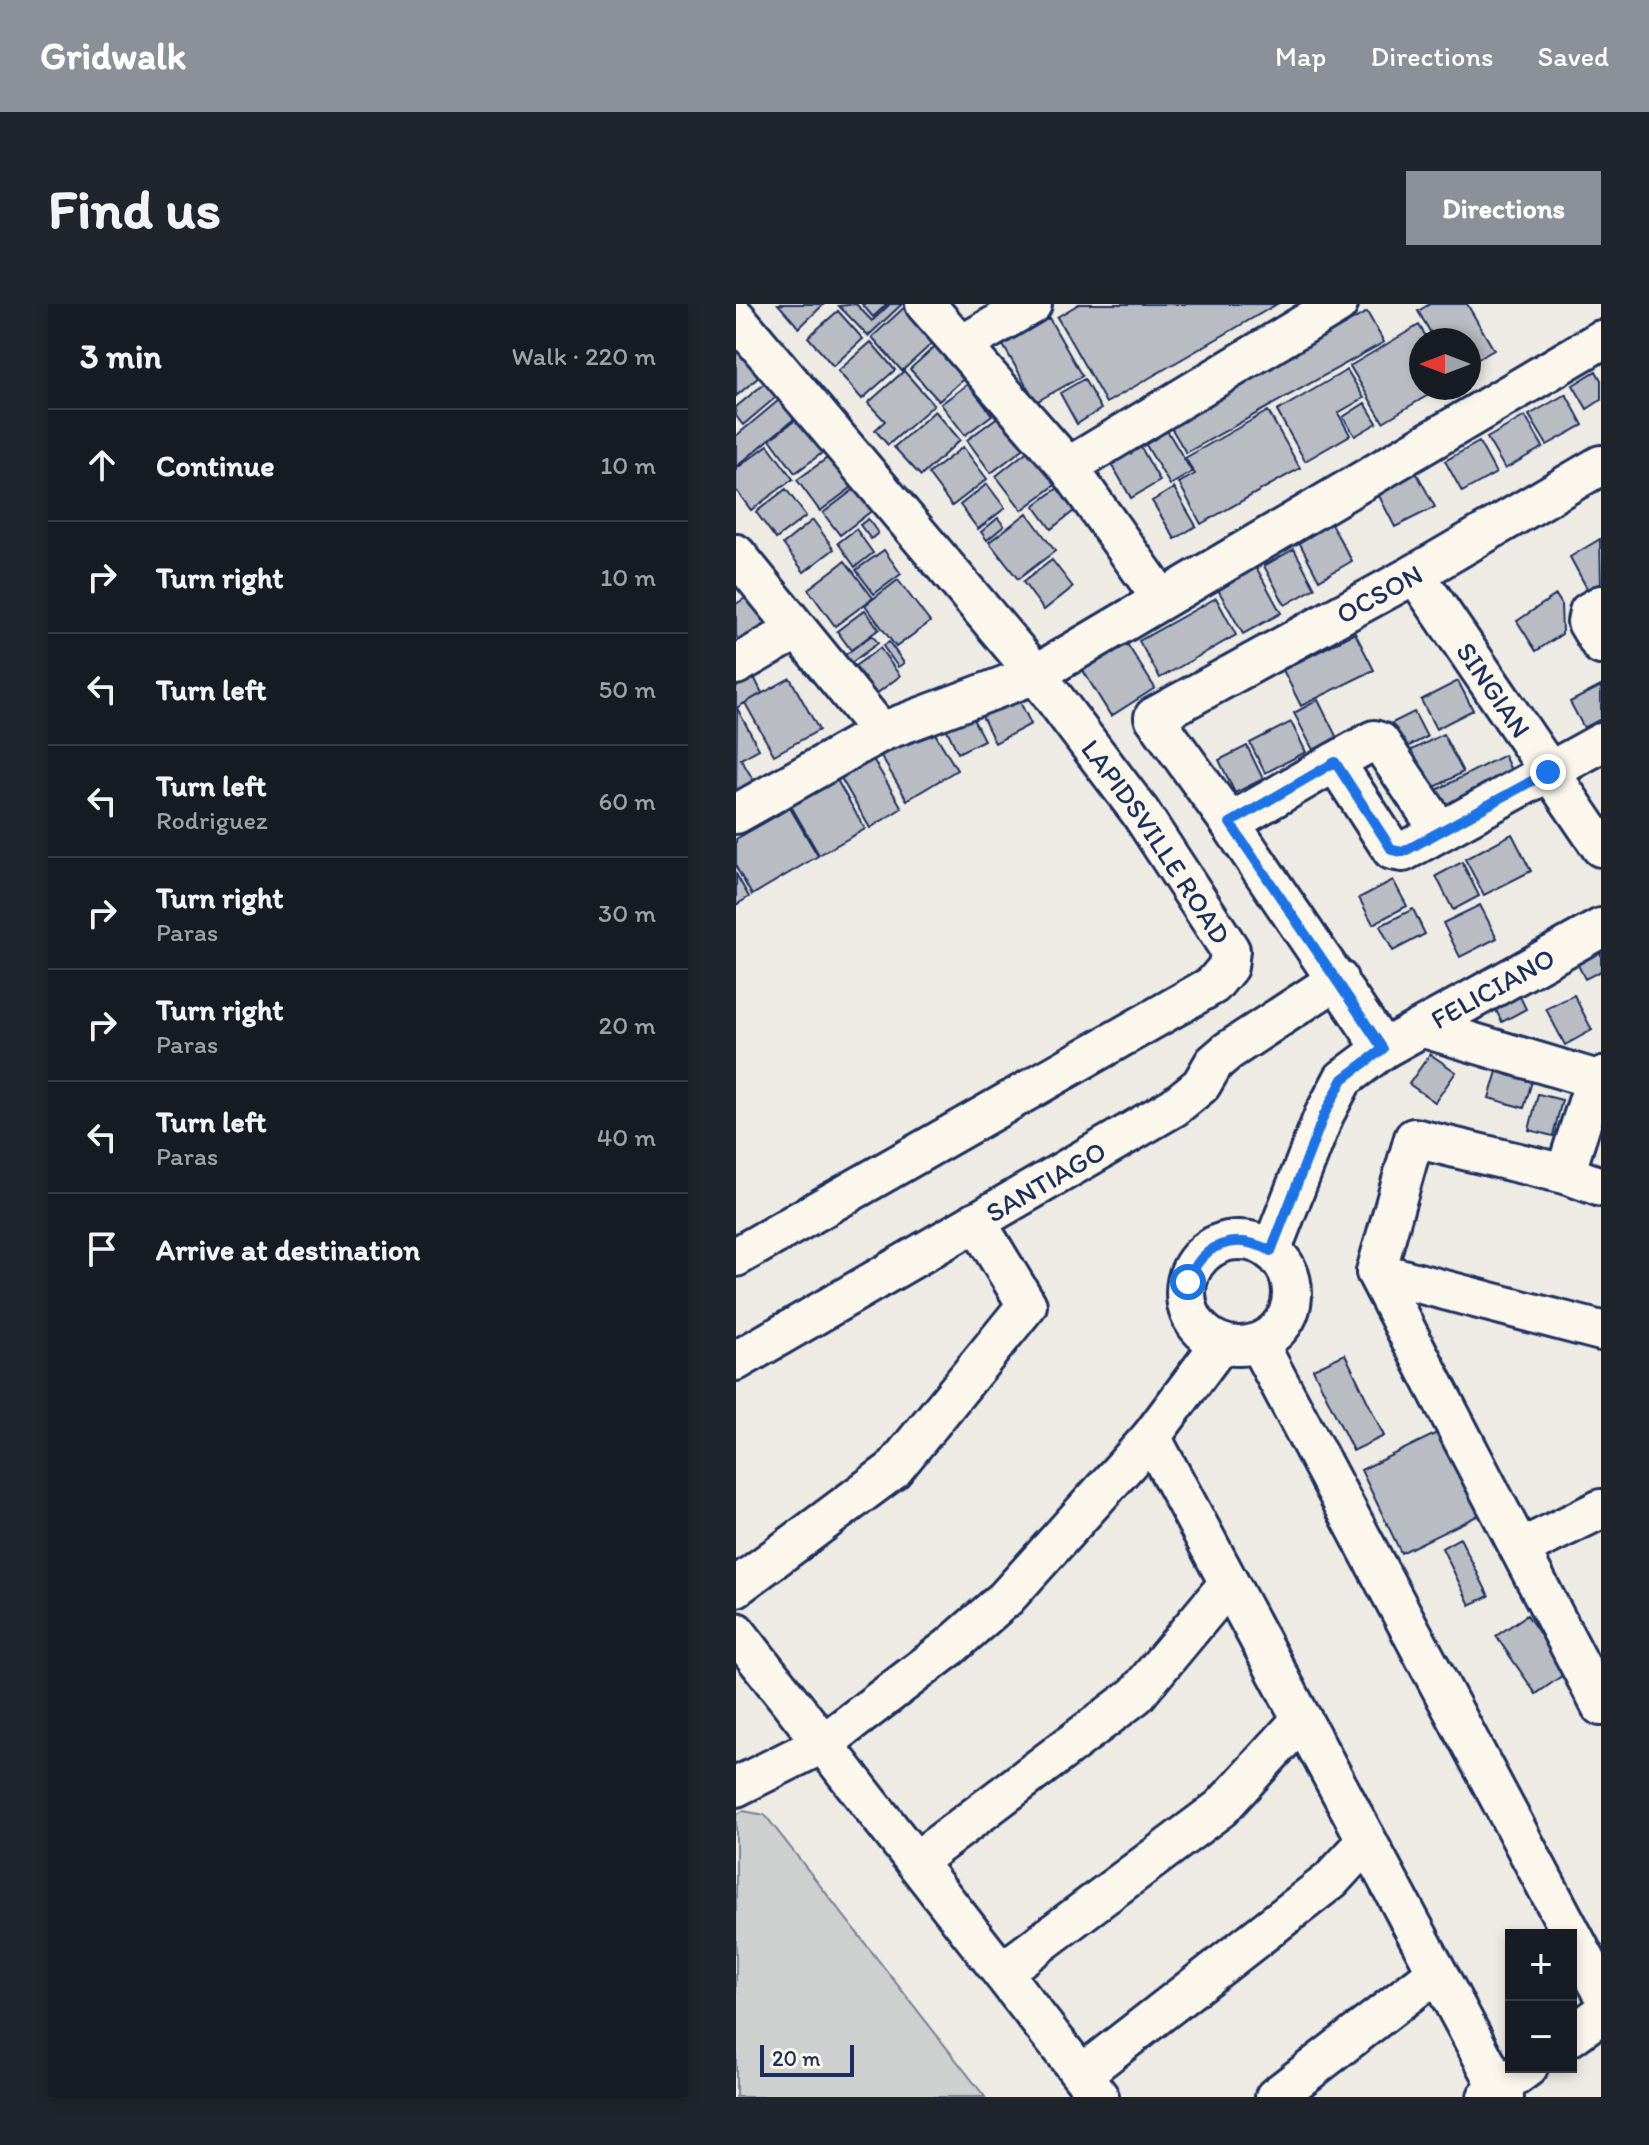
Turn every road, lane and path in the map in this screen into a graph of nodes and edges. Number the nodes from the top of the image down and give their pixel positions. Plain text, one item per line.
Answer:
1 (925, 304) edge
2 (1032, 304) edge
3 (1338, 304) edge
4 (736, 318) edge
5 (1601, 340) edge
6 (962, 345) junction
7 (1601, 465) edge
8 (1068, 467) junction
9 (736, 554) edge
10 (1415, 574) junction
11 (1161, 598) junction
12 (1601, 605) edge
13 (797, 630) junction
14 (1601, 645) edge
15 (736, 665) edge
16 (1036, 674) junction
17 (881, 732) junction
18 (1601, 743) edge
19 (1335, 762) junction
20 (1548, 772) junction
21 (736, 814) edge
22 (1230, 823) junction
23 (1440, 831) junction
24 (1601, 847) edge
25 (1601, 928) edge
26 (1338, 979) junction
27 (1424, 1028) junction
28 (1383, 1049) junction
29 (1599, 1080) edge
30 (1565, 1174) junction
31 (1601, 1187) edge
32 (976, 1221) junction
33 (1271, 1251) junction
34 (736, 1257) edge
35 (1376, 1272) junction
36 (1601, 1331) edge
37 (1221, 1343) junction
38 (1258, 1343) junction
39 (736, 1361) edge
40 (1151, 1437) junction
41 (1601, 1509) edge
42 (1520, 1549) junction
43 (1229, 1583) junction
44 (736, 1587) edge
45 (736, 1632) edge
46 (1601, 1706) edge
47 (1302, 1719) junction
48 (824, 1743) junction
49 (736, 1787) edge
50 (1367, 1841) junction
51 (918, 1860) junction
52 (1002, 1972) junction
53 (1437, 1972) junction
54 (1601, 1989) edge
55 (1601, 2014) edge
56 (1577, 2032) edge
57 (1091, 2086) edge
58 (1504, 2087) edge
59 (1275, 2097) edge

1 - 6 street
2 - 6 street
3 - 8 street
4 - 16 street, LAPIDSVILLE ROAD
5 - 11 street
6 - 8 street
7 - 10 street, OCSON
8 - 11 street
9 - 13 street
10 - 20 street, SINGIAN
10 - 22 street, OCSON
11 - 16 street
12 - 14 street
13 - 15 street
13 - 17 street
16 - 17 street
16 - 34 street, LAPIDSVILLE ROAD
17 - 21 street
18 - 20 street
19 - 22 street
19 - 23 street
19 - 23 street
20 - 23 street
20 - 24 street, SINGIAN
22 - 26 street
25 - 27 street, FELICIANO
26 - 28 street
26 - 32 street, SANTIAGO
27 - 28 street, FELICIANO
27 - 29 street
28 - 33 street, FELICIANO
29 - 30 street
30 - 31 street
30 - 35 street
32 - 39 street, SANTIAGO
32 - 44 street
33 - 37 street
33 - 38 street
35 - 36 street
35 - 42 street
37 - 38 street
37 - 40 street
38 - 54 street
40 - 43 street
40 - 48 street
41 - 42 street
42 - 46 street
43 - 47 street
43 - 51 street
45 - 48 street
47 - 50 street
47 - 52 street
48 - 49 street
48 - 51 street
50 - 53 street
50 - 57 street
51 - 52 street
52 - 57 street
53 - 58 street
53 - 59 street
55 - 56 street

